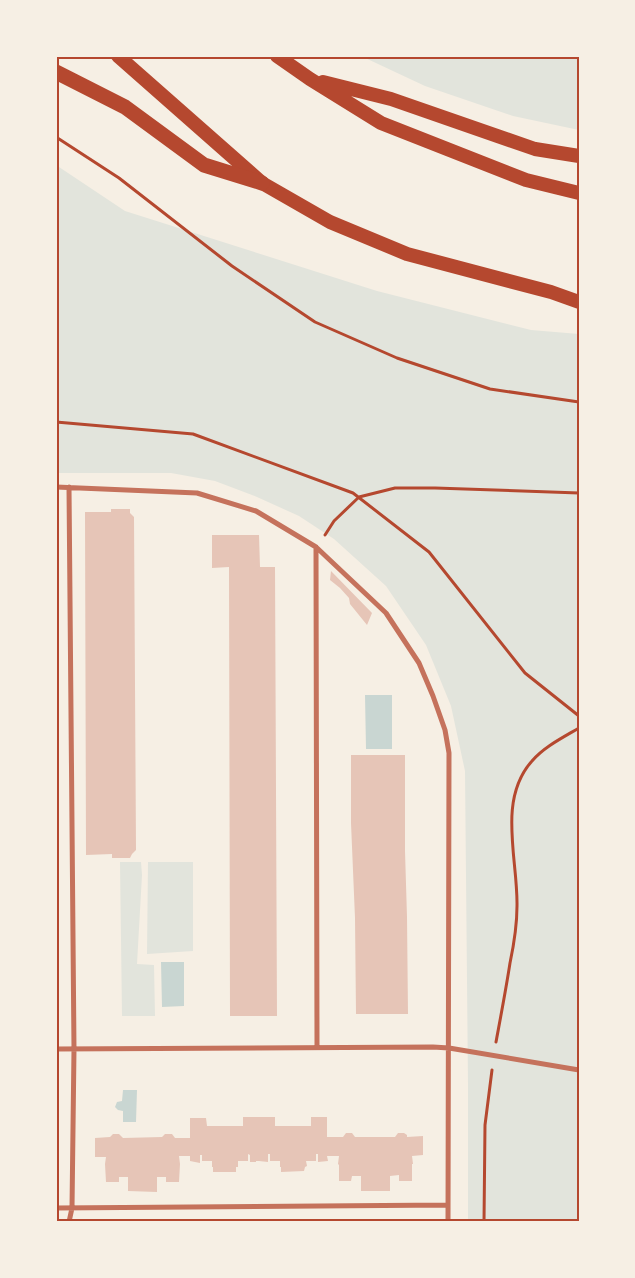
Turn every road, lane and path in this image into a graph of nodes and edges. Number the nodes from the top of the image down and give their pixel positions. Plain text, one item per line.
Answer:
1 (118, 56) edge
2 (277, 56) edge
3 (56, 72) edge
4 (310, 79) junction
5 (56, 138) edge
6 (579, 156) edge
7 (262, 183) junction
8 (579, 193) edge
9 (551, 292) junction
10 (579, 294) edge
11 (579, 302) edge
12 (579, 402) edge
13 (56, 422) edge
14 (56, 487) edge
15 (69, 487) junction
16 (579, 493) edge
17 (359, 497) junction
18 (316, 547) junction
19 (579, 716) edge
20 (579, 728) edge
21 (317, 1047) junction
22 (449, 1048) junction
23 (74, 1049) junction
24 (56, 1050) edge
25 (494, 1056) junction
26 (579, 1070) edge
27 (448, 1206) junction
28 (56, 1208) edge
29 (72, 1208) junction
30 (68, 1222) edge
31 (448, 1222) edge
32 (484, 1222) edge

1 - 7 highway
2 - 4 highway
3 - 7 highway
4 - 6 highway
4 - 8 highway
5 - 12 path
7 - 9 highway
9 - 10 highway
9 - 11 highway
13 - 17 path
14 - 15 street
15 - 18 street
15 - 23 street
16 - 17 path
17 - 18 path
17 - 19 path
18 - 21 street
18 - 22 street
20 - 25 path
21 - 22 street
21 - 23 street
22 - 25 street
22 - 27 street
23 - 24 street
23 - 29 street
25 - 26 street
25 - 32 path
27 - 29 street
27 - 31 street
28 - 29 street
29 - 30 street

